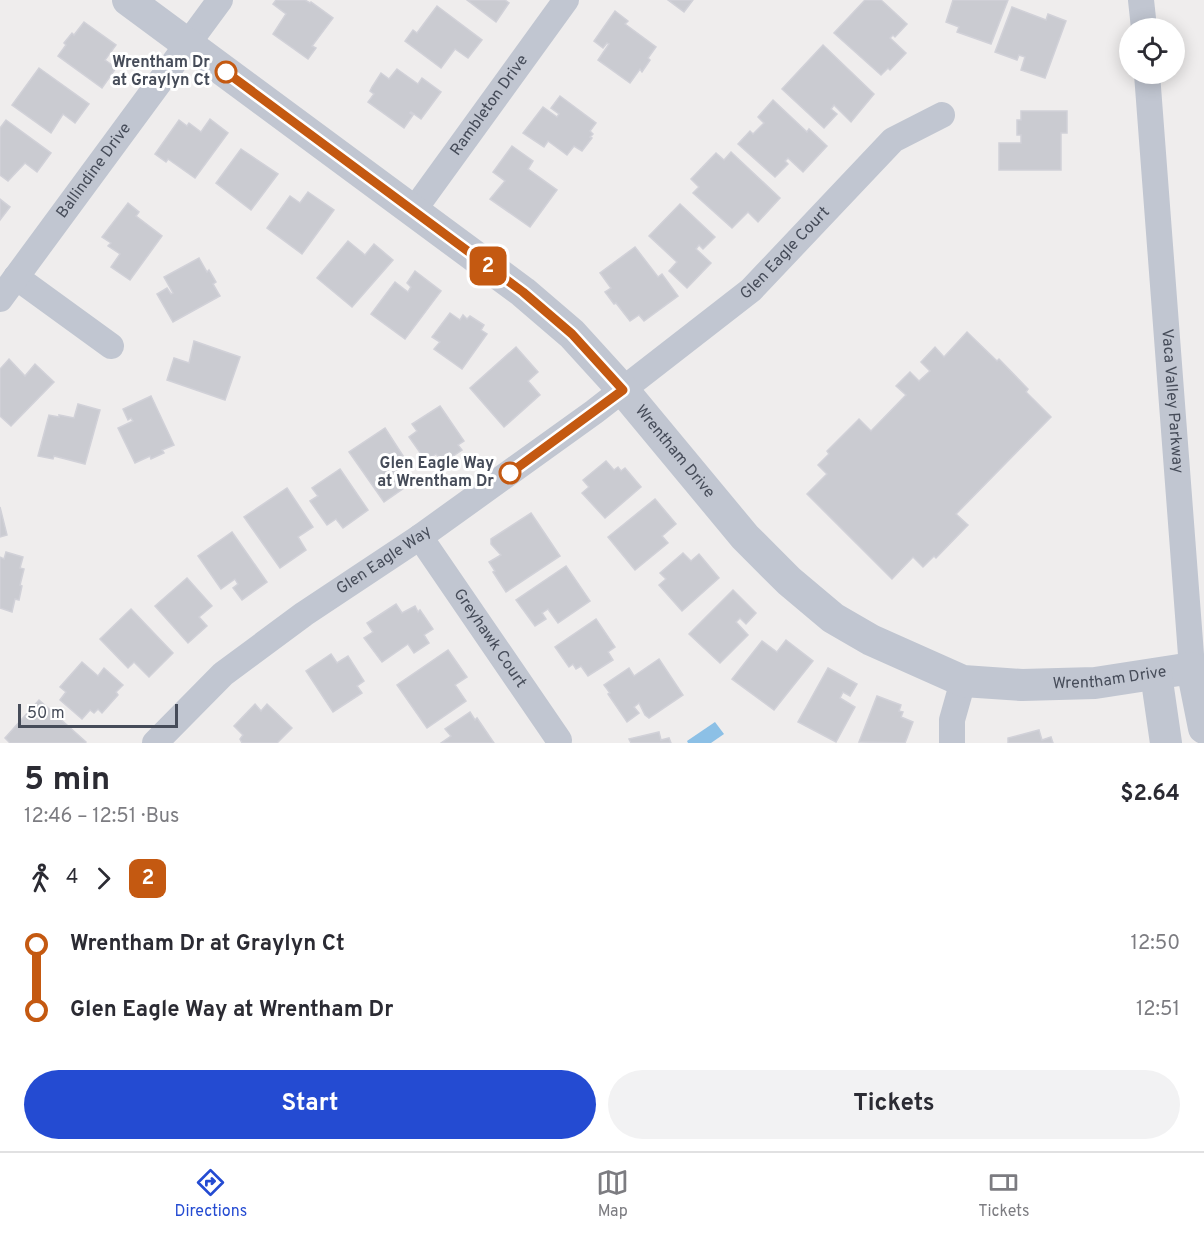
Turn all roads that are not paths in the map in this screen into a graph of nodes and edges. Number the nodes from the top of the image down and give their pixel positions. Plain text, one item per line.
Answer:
1 (128, 0) edge
2 (220, 0) edge
3 (566, 0) edge
4 (1142, 0) edge
5 (1143, 18) edge
6 (187, 44) junction
7 (1148, 84) edge
8 (942, 115) dead end
9 (414, 210) junction
10 (16, 277) junction
11 (0, 299) edge
12 (111, 346) dead end
13 (623, 390) junction
14 (420, 537) junction
15 (1192, 668) junction
16 (1156, 674) junction
17 (963, 681) junction
18 (1204, 728) edge
19 (559, 740) dead end
20 (159, 741) edge
21 (952, 743) edge
22 (1166, 743) edge

1 - 6 street, Wrentham Drive
2 - 6 street, Ballindine Drive
3 - 9 street, Rambleton Drive
4 - 5 street
6 - 9 street, Wrentham Drive
6 - 10 street, Ballindine Drive
7 - 15 street, Vaca Valley Parkway
8 - 13 street, Glen Eagle Court
9 - 13 street, Wrentham Drive
10 - 11 street, Ballindine Drive
10 - 12 street
13 - 14 street, Glen Eagle Way
13 - 17 street, Wrentham Drive
14 - 19 street, Greyhawk Court
14 - 20 street, Glen Eagle Way
15 - 16 street, Wrentham Drive
15 - 18 street, Vaca Valley Parkway
16 - 17 street, Wrentham Drive
16 - 22 street
17 - 21 street

